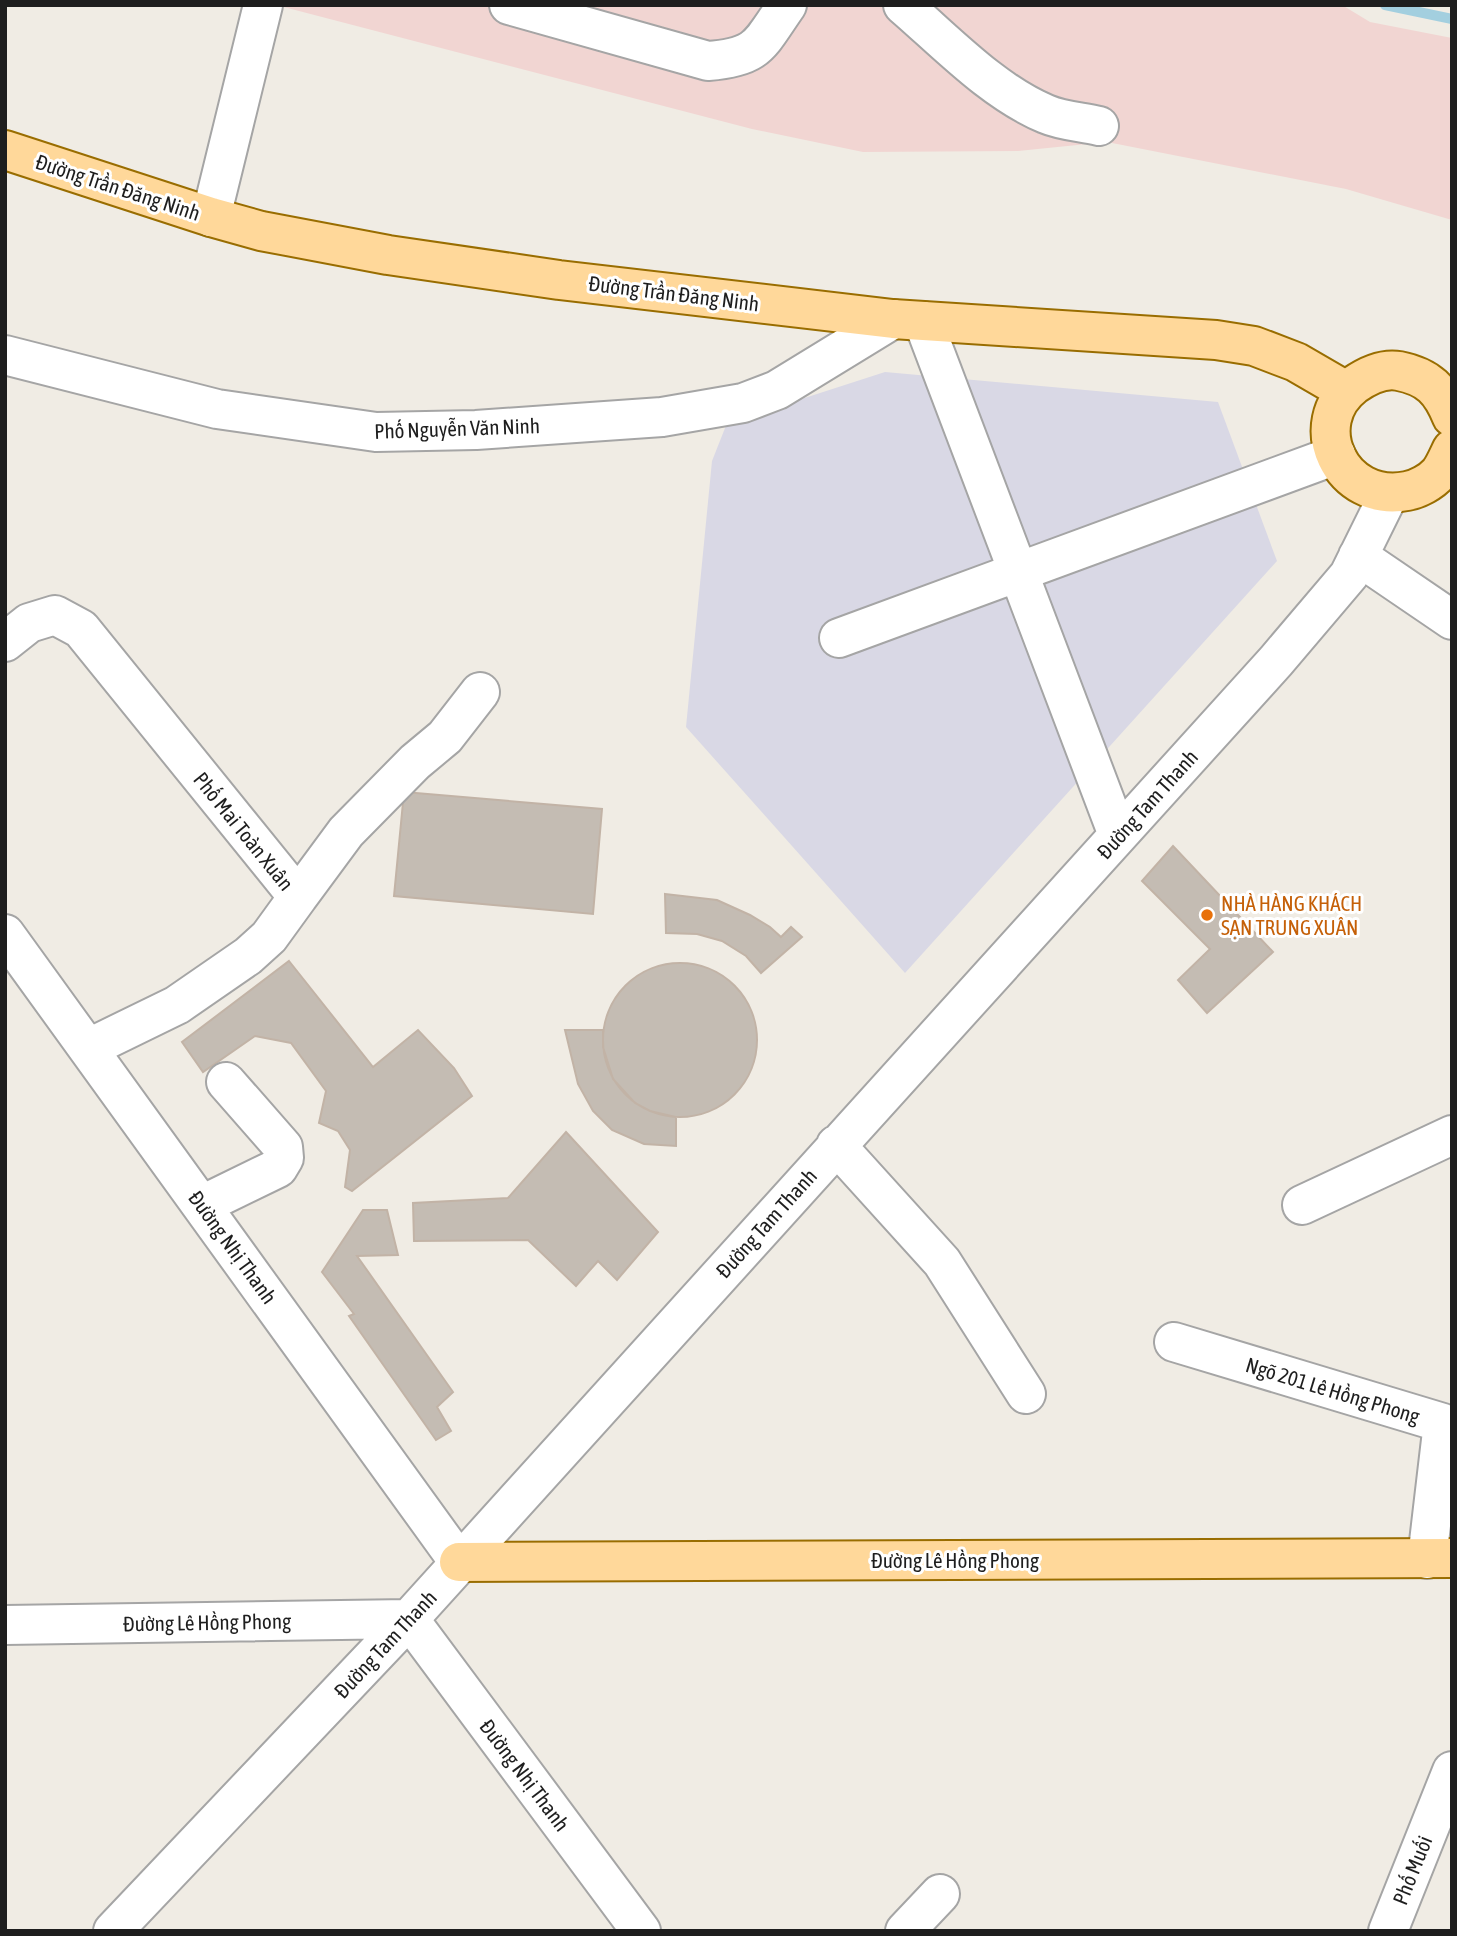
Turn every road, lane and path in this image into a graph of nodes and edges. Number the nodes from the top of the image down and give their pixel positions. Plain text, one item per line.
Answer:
1 (263, 5) edge
2 (787, 5) edge
3 (903, 5) edge
4 (533, 9) edge
5 (1099, 126) dead end
6 (5, 150) edge
7 (211, 217) junction
8 (908, 320) junction
9 (5, 355) edge
10 (1346, 391) junction
11 (1451, 411) edge
12 (1452, 449) edge
13 (1336, 455) junction
14 (1389, 495) junction
15 (1358, 556) junction
16 (1018, 572) junction
17 (1452, 620) edge
18 (839, 638) dead end
19 (5, 642) edge
20 (480, 692) dead end
21 (1118, 835) junction
22 (298, 897) junction
23 (5, 934) edge
24 (89, 1048) junction
25 (226, 1082) dead end
26 (1452, 1135) edge
27 (836, 1145) junction
28 (202, 1205) junction
29 (1302, 1205) dead end
30 (1174, 1342) dead end
31 (1026, 1394) dead end
32 (1439, 1558) edge
33 (459, 1562) junction
34 (410, 1619) junction
35 (5, 1625) edge
36 (1452, 1771) edge
37 (940, 1894) dead end
38 (113, 1931) edge
39 (641, 1931) edge
40 (905, 1931) edge
41 (1388, 1931) edge

1 - 7 street
2 - 4 street
3 - 5 street
6 - 7 main road, Đường Trần Đăng Ninh
7 - 8 main road, Đường Trần Đăng Ninh
8 - 9 street, Phố Nguyễn Văn Ninh
8 - 10 main road, Đường Trần Đăng Ninh
8 - 16 street
10 - 11 main road
10 - 13 main road
12 - 14 main road
13 - 14 main road
13 - 16 street
14 - 15 street, Đường Tam Thanh
15 - 17 street
15 - 21 street, Đường Tam Thanh
16 - 18 street
16 - 21 street
19 - 22 street, Phố Mai Toàn Xuân
20 - 22 street
21 - 27 street, Đường Tam Thanh
22 - 24 street, Phố Mai Toàn Xuân
23 - 24 street, Đường Nhị Thanh
24 - 28 street, Đường Nhị Thanh
25 - 28 street
26 - 29 street
27 - 31 street
27 - 33 street, Đường Tam Thanh
28 - 33 street, Đường Nhị Thanh
30 - 32 street, Ngõ 201 Lê Hồng Phong
32 - 33 main road, Đường Lê Hồng Phong
33 - 34 street, Đường Tam Thanh
34 - 35 street, Đường Lê Hồng Phong
34 - 38 street, Đường Tam Thanh
34 - 39 street, Đường Nhị Thanh
36 - 41 street, Phố Muối
37 - 40 street

